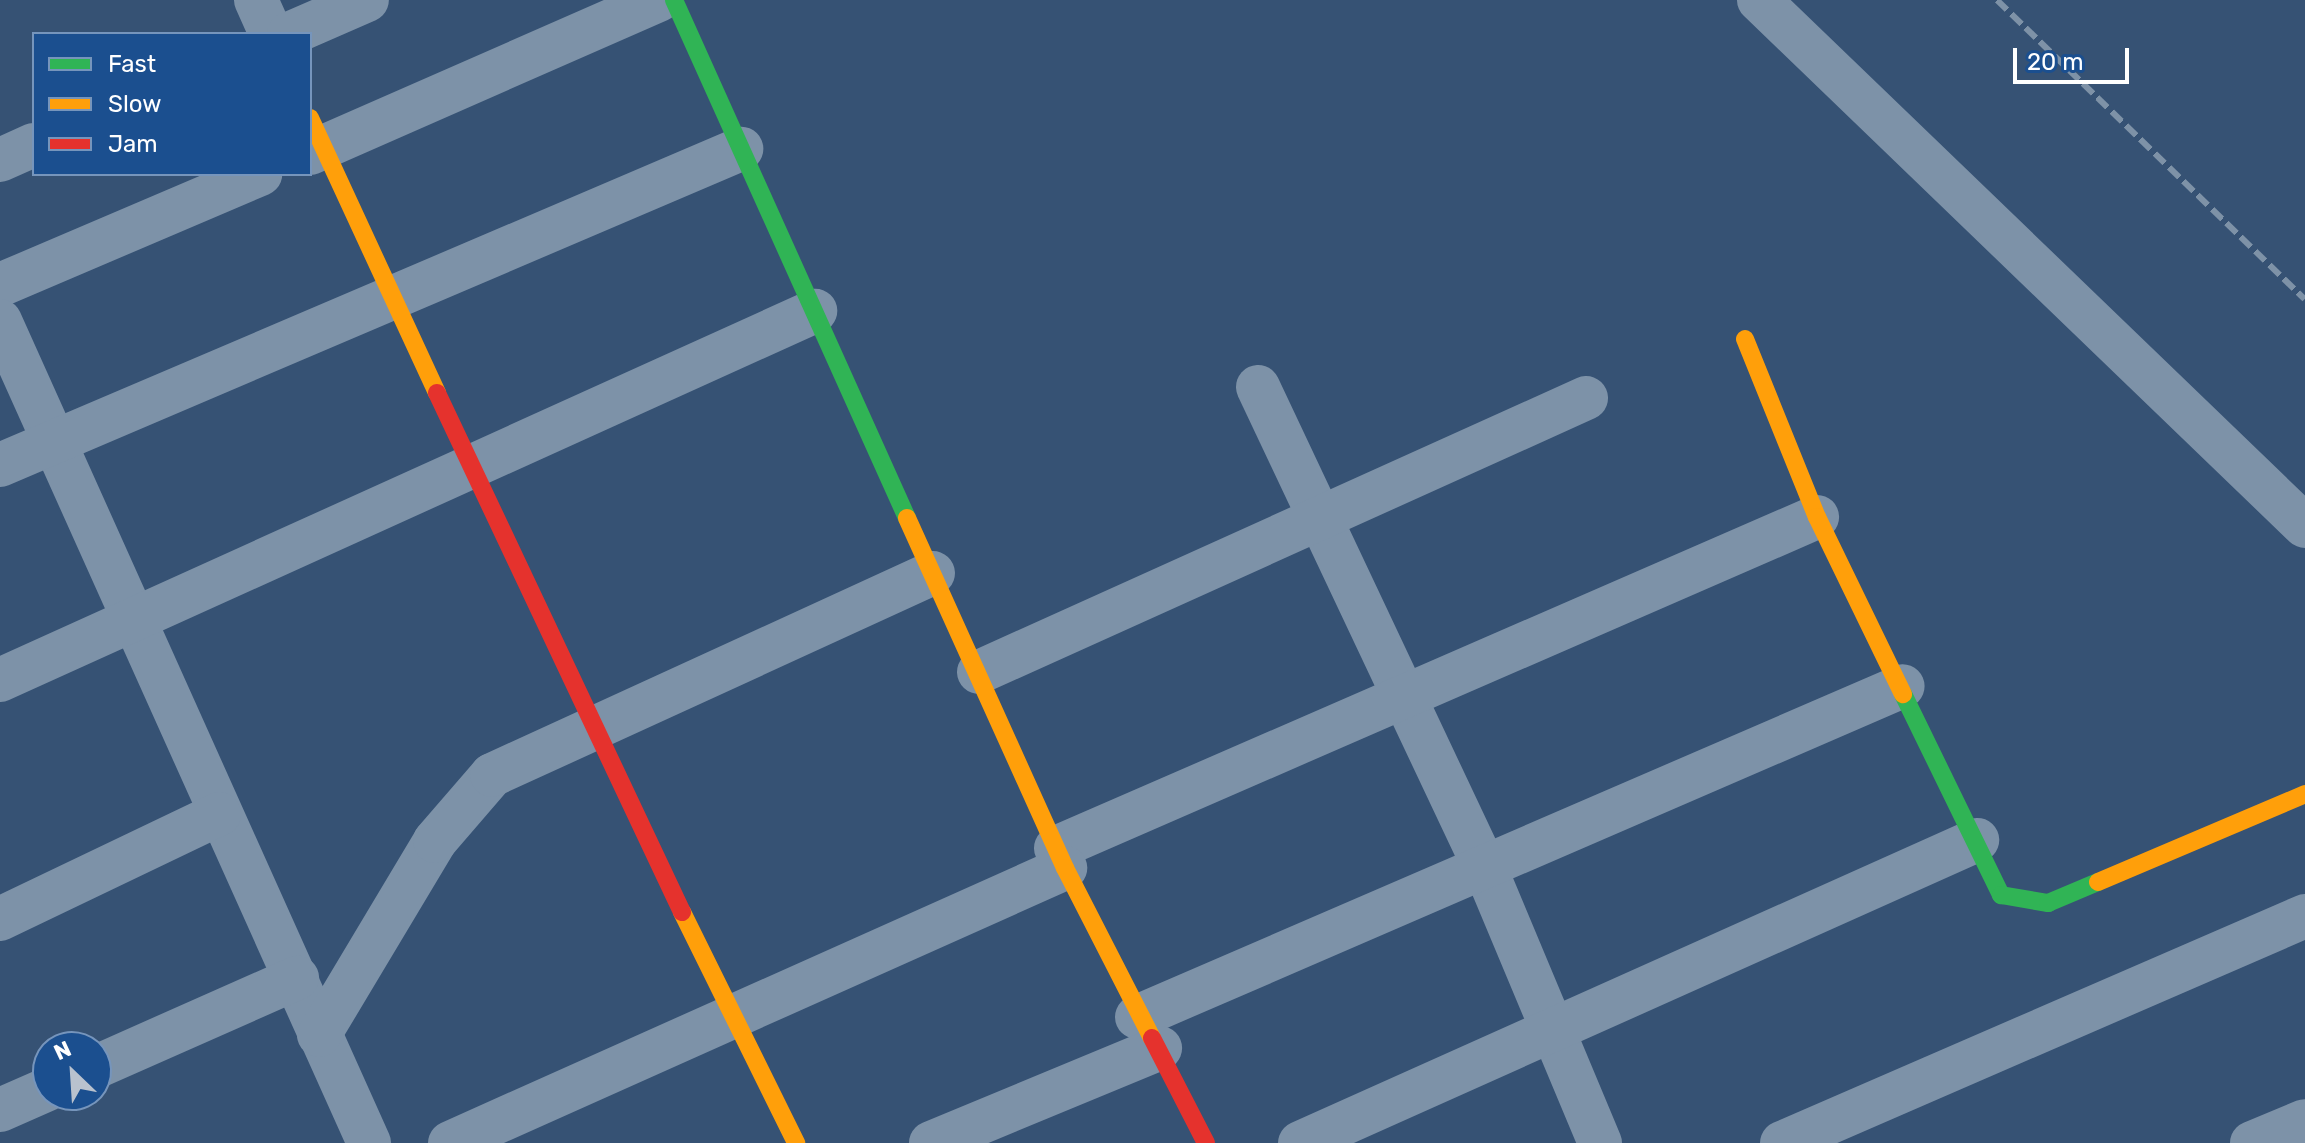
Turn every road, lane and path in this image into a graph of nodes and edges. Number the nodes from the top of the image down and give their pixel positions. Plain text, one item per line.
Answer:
1 (256, 0) edge
2 (367, 0) edge
3 (659, 0) edge
4 (674, 0) edge
5 (1759, 0) edge
6 (270, 32) edge
7 (294, 32) edge
8 (314, 139) edge
9 (32, 146) edge
10 (741, 149) junction
11 (0, 160) edge
12 (255, 176) edge
13 (0, 285) edge
14 (393, 299) junction
15 (815, 311) junction
16 (0, 321) edge
17 (1745, 339) dead end
18 (1258, 387) dead end
19 (1586, 398) dead end
20 (53, 442) junction
21 (0, 465) edge
22 (472, 468) junction
23 (1817, 517) junction
24 (1319, 518) junction
25 (2305, 526) edge
26 (933, 573) junction
27 (131, 621) junction
28 (979, 672) junction
29 (0, 680) edge
30 (1903, 686) junction
31 (1404, 698) junction
32 (592, 730) junction
33 (2305, 794) edge
34 (219, 814) junction
35 (1977, 840) junction
36 (1061, 858) junction
37 (1485, 868) junction
38 (2305, 916) edge
39 (0, 919) edge
40 (297, 978) junction
41 (731, 1019) junction
42 (1549, 1027) junction
43 (1148, 1032) junction
44 (319, 1035) junction
45 (112, 1060) edge
46 (32, 1096) edge
47 (0, 1110) edge
48 (2305, 1121) edge
49 (369, 1143) edge
50 (450, 1143) edge
51 (796, 1143) edge
52 (931, 1143) edge
53 (1206, 1143) edge
54 (1300, 1143) edge
55 (1600, 1143) edge
56 (1782, 1143) edge
57 (2252, 1143) edge

1 - 6 street
2 - 7 street
3 - 8 street
4 - 10 street
5 - 25 street
8 - 14 street
9 - 11 street
10 - 14 street
10 - 15 street
12 - 13 street
14 - 20 street
14 - 22 street
15 - 22 street
15 - 26 street
16 - 20 street
17 - 23 street
18 - 24 street
19 - 24 street
20 - 21 street
20 - 27 street
22 - 27 street
22 - 32 street
23 - 30 street
23 - 31 street
24 - 28 street
24 - 31 street
26 - 28 street
26 - 32 street
27 - 29 street
27 - 34 street
28 - 36 street
30 - 35 street
30 - 37 street
31 - 36 street
31 - 37 street
32 - 41 street
32 - 44 street
33 - 35 street
34 - 39 street
34 - 40 street
35 - 42 street
36 - 41 street
36 - 43 street
37 - 42 street
37 - 43 street
38 - 56 street
40 - 44 street
40 - 45 street
41 - 50 street
41 - 51 street
42 - 54 street
42 - 55 street
43 - 52 street
43 - 53 street
44 - 49 street
46 - 47 street
48 - 57 street

